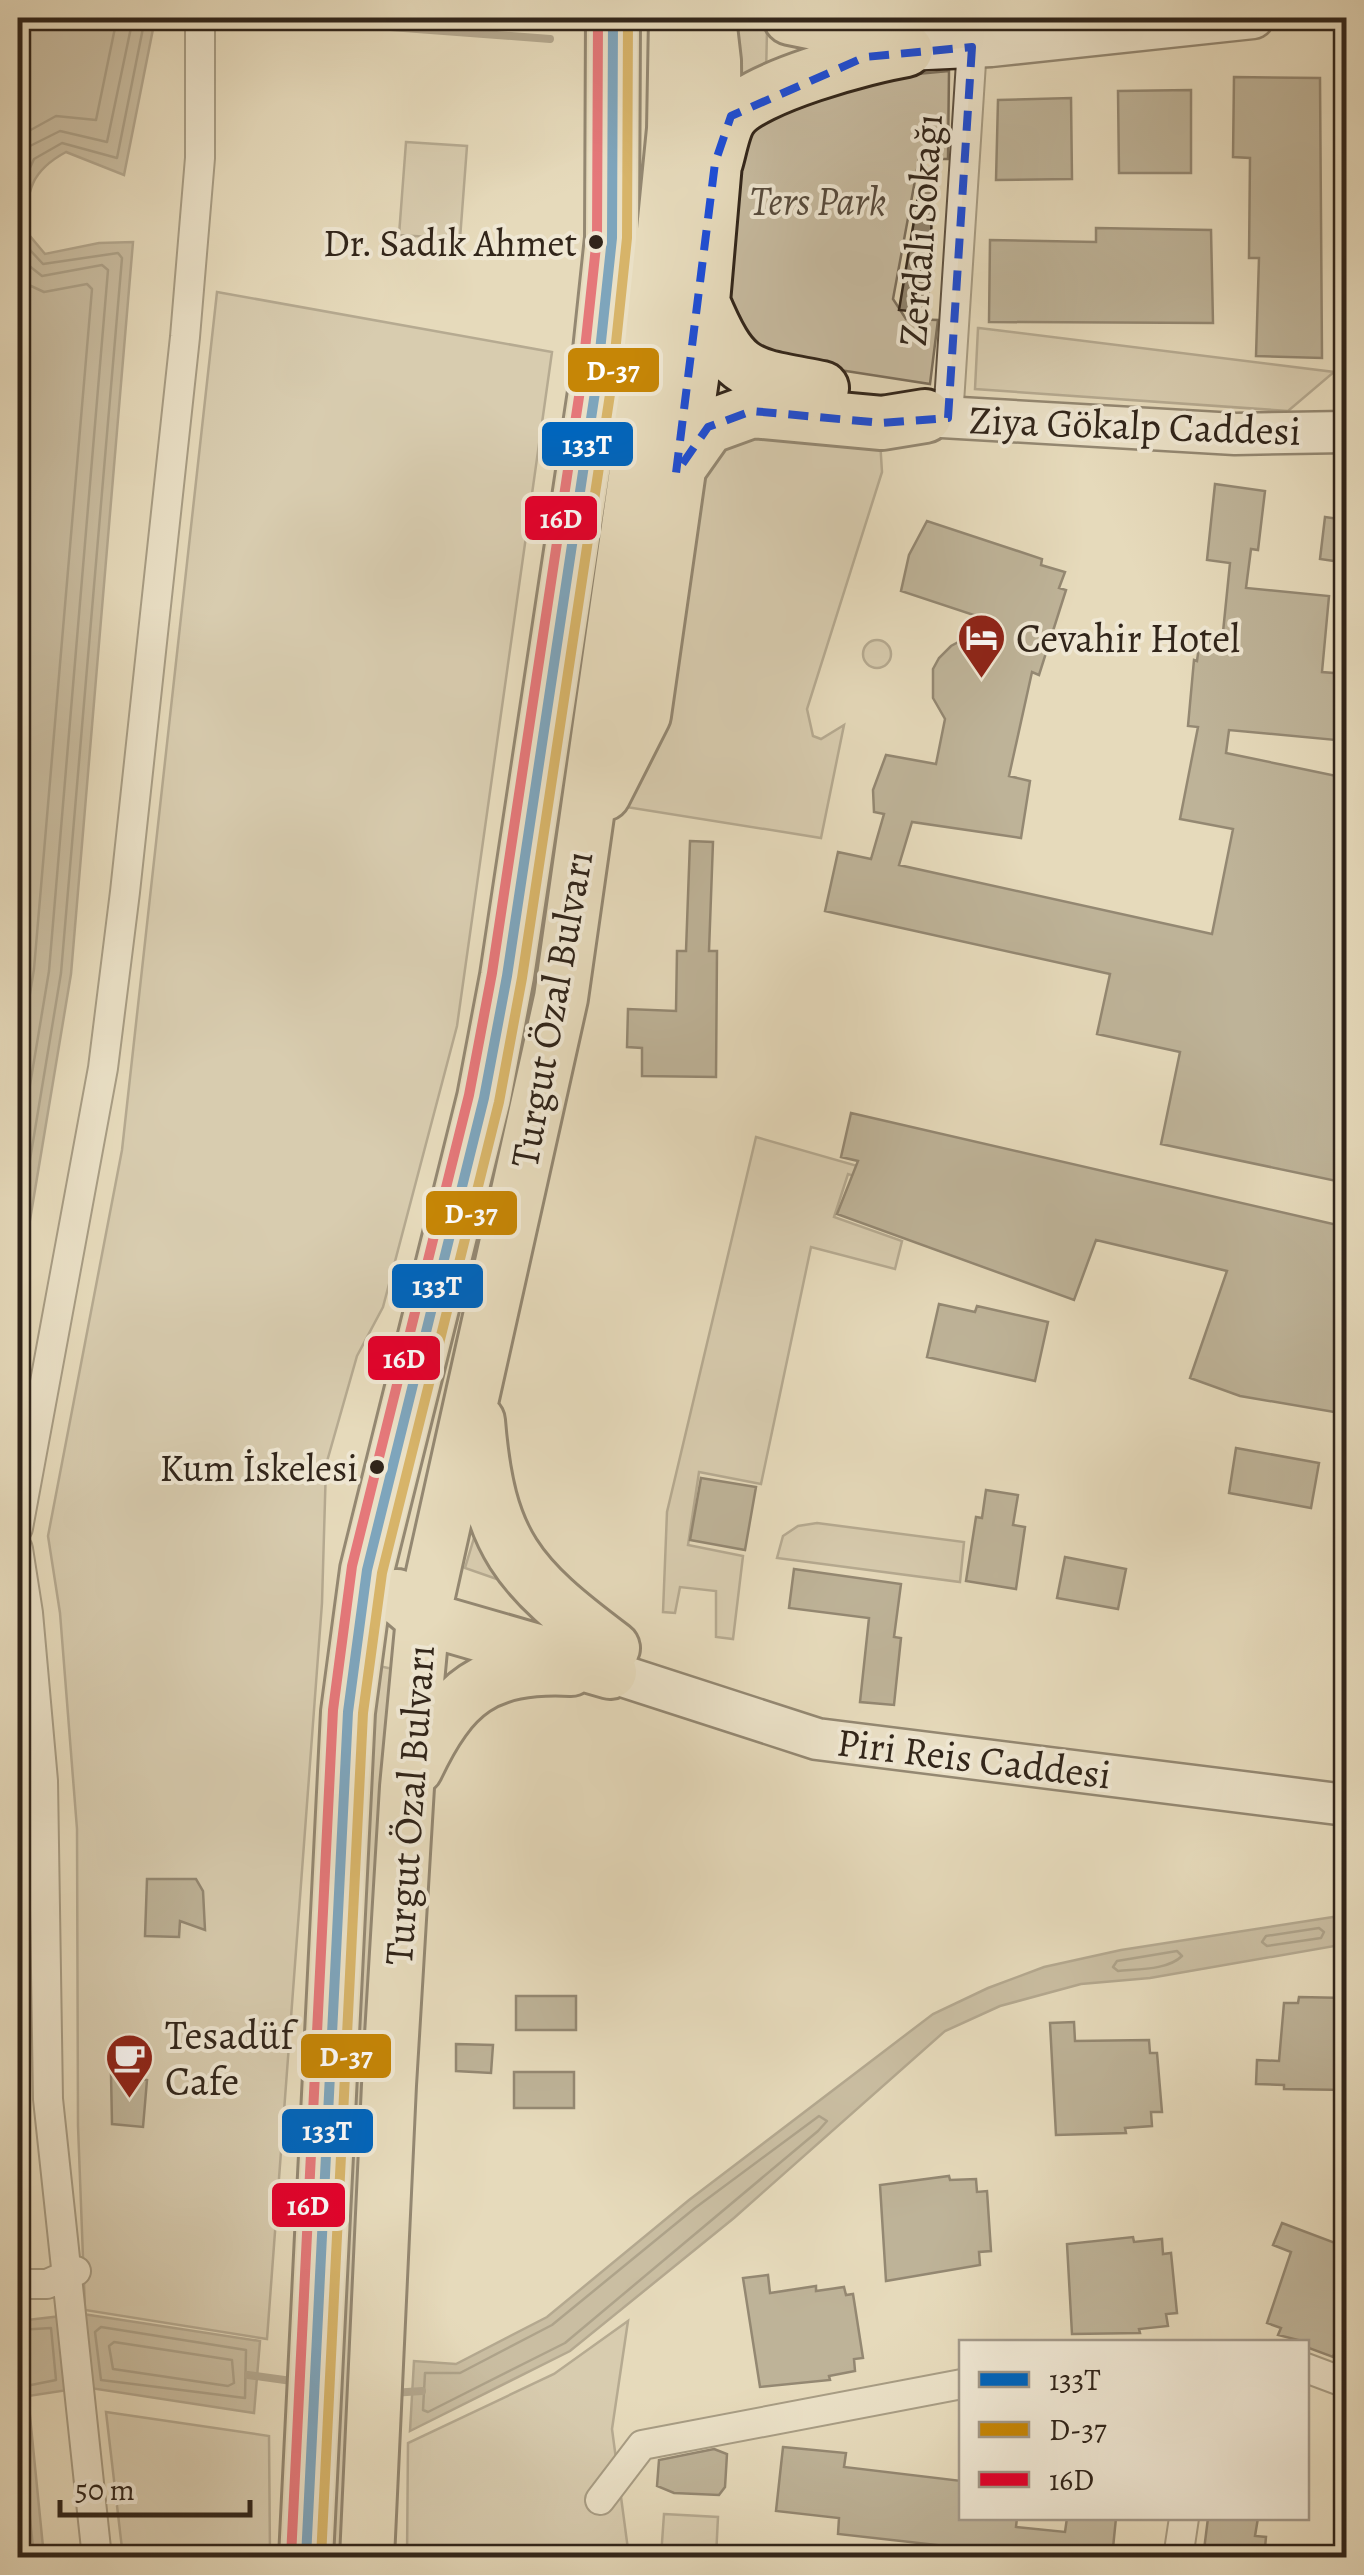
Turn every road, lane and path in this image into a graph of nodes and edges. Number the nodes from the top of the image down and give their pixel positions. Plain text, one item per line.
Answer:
1 (200, 18) edge
2 (613, 18) edge
3 (676, 18) edge
4 (708, 18) edge
5 (790, 18) edge
6 (1253, 18) edge
7 (1176, 22) edge
8 (907, 34) edge
9 (972, 47) junction
10 (715, 163) junction
11 (703, 302) junction
12 (936, 417) junction
13 (1346, 432) edge
14 (676, 472) junction
15 (581, 840) junction
16 (476, 1388) junction
17 (18, 1528) edge
18 (18, 1549) edge
19 (367, 1570) junction
20 (426, 1599) junction
21 (611, 1660) junction
22 (407, 1788) junction
23 (1346, 1790) edge
24 (1346, 1805) edge
25 (71, 2273) junction
26 (18, 2284) edge
27 (1309, 2369) edge
28 (1346, 2383) edge
29 (959, 2385) edge
30 (600, 2500) dead end
31 (1184, 2520) edge
32 (97, 2558) edge
33 (306, 2558) edge
34 (367, 2558) edge
35 (1178, 2558) edge

1 - 17 street
2 - 19 highway
3 - 15 highway, Turgut Özal Bulvarı
4 - 10 highway
5 - 8 highway
6 - 7 main road
7 - 9 main road
8 - 9 main road
8 - 10 highway
9 - 12 street, Zerdalı Sokağı
10 - 11 highway
11 - 12 highway
11 - 14 highway
12 - 13 main road, Ziya Gökalp Caddesi
12 - 14 highway
14 - 15 highway
15 - 16 highway, Turgut Özal Bulvarı
16 - 20 highway, Turgut Özal Bulvarı
16 - 21 highway
18 - 25 street
19 - 20 highway
19 - 33 highway
20 - 21 highway
20 - 22 highway, Turgut Özal Bulvarı
21 - 22 highway
21 - 23 main road, Piri Reis Caddesi
21 - 24 main road, Piri Reis Caddesi
22 - 34 highway, Turgut Özal Bulvarı
25 - 26 street
25 - 32 street
27 - 28 street
29 - 30 street
31 - 35 street

